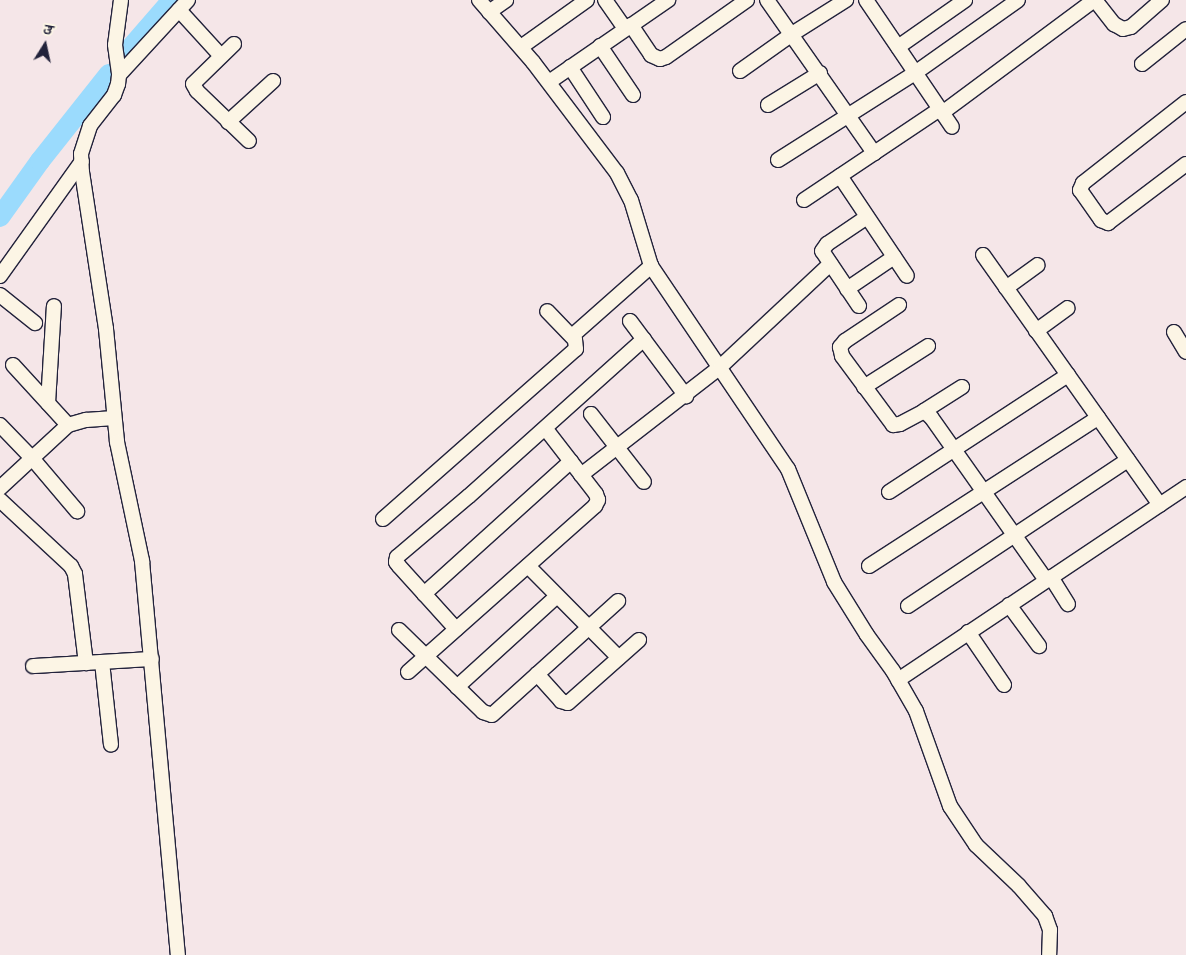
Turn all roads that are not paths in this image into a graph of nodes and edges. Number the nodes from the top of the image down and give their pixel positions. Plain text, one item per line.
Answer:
1 (121, 0) edge
2 (479, 0) edge
3 (506, 0) edge
4 (586, 0) edge
5 (605, 0) edge
6 (668, 0) edge
7 (747, 0) edge
8 (767, 0) edge
9 (846, 0) edge
10 (965, 0) edge
11 (1018, 0) edge
12 (1095, 0) edge
13 (1162, 0) edge
14 (868, 1) edge
15 (183, 5) edge
16 (489, 12) junction
17 (628, 27) junction
18 (1186, 28) edge
19 (792, 34) junction
20 (234, 44) dead end
21 (600, 46) junction
22 (521, 47) junction
23 (898, 47) junction
24 (221, 56) junction
25 (1142, 64) dead end
26 (570, 67) junction
27 (740, 71) dead end
28 (820, 73) junction
29 (915, 73) junction
30 (120, 75) junction
31 (273, 81) dead end
32 (548, 82) junction
33 (633, 95) dead end
34 (1186, 102) edge
35 (768, 105) dead end
36 (941, 111) junction
37 (850, 116) junction
38 (603, 117) dead end
39 (228, 122) junction
40 (952, 127) dead end
41 (249, 141) dead end
42 (874, 153) junction
43 (778, 160) dead end
44 (82, 161) junction
45 (1186, 164) edge
46 (840, 176) junction
47 (804, 200) dead end
48 (867, 217) junction
49 (983, 255) dead end
50 (894, 257) junction
51 (830, 264) junction
52 (1038, 265) dead end
53 (651, 266) junction
54 (0, 276) edge
55 (907, 276) dead end
56 (1006, 288) junction
57 (847, 289) junction
58 (0, 295) edge
59 (899, 305) dead end
60 (54, 306) dead end
61 (859, 306) dead end
62 (1068, 308) dead end
63 (547, 311) dead end
64 (630, 321) dead end
65 (35, 322) dead end
66 (1036, 331) junction
67 (1174, 332) dead end
68 (572, 336) junction
69 (644, 339) junction
70 (928, 346) dead end
71 (1186, 352) edge
72 (13, 365) dead end
73 (720, 367) junction
74 (1068, 375) junction
75 (864, 387) junction
76 (962, 387) dead end
77 (686, 396) junction
78 (48, 403) junction
79 (924, 412) junction
80 (591, 414) dead end
81 (114, 418) junction
82 (1098, 418) junction
83 (0, 425) edge
84 (68, 425) junction
85 (545, 428) junction
86 (618, 448) junction
87 (954, 449) junction
88 (32, 458) junction
89 (1128, 460) junction
90 (570, 461) junction
91 (582, 475) junction
92 (644, 482) dead end
93 (1186, 487) edge
94 (0, 488) edge
95 (889, 492) dead end
96 (984, 492) junction
97 (0, 500) edge
98 (1160, 505) junction
99 (77, 510) dead end
100 (383, 519) dead end
101 (1014, 536) junction
102 (528, 566) junction
103 (869, 566) dead end
104 (1048, 578) junction
105 (424, 594) junction
106 (557, 596) junction
107 (618, 601) dead end
108 (1068, 604) dead end
109 (1009, 605) junction
110 (908, 606) dead end
111 (588, 627) junction
112 (456, 629) junction
113 (399, 630) dead end
114 (968, 632) junction
115 (640, 640) dead end
116 (1039, 646) dead end
117 (426, 656) junction
118 (619, 658) junction
119 (152, 659) junction
120 (102, 662) junction
121 (86, 663) junction
122 (33, 666) dead end
123 (408, 672) dead end
124 (537, 674) junction
125 (898, 680) junction
126 (1004, 685) dead end
127 (457, 687) junction
128 (111, 745) dead end
129 (178, 955) edge
130 (1049, 955) edge

1 - 30 street
2 - 16 street
3 - 16 street
4 - 22 street
5 - 17 street
6 - 17 street
7 - 17 street
8 - 19 street
9 - 19 street
10 - 23 street
11 - 29 street
12 - 13 street
12 - 36 street
14 - 23 street
15 - 24 street
15 - 30 street
16 - 22 street
17 - 21 street
18 - 25 street
19 - 27 street
19 - 28 street
20 - 24 street
21 - 26 street
21 - 33 street
22 - 32 street
23 - 29 street
24 - 39 street
26 - 32 street
26 - 38 street
28 - 35 street
28 - 37 street
29 - 36 street
29 - 37 street
30 - 44 street
31 - 39 street
32 - 53 street
34 - 45 street
36 - 40 street
36 - 42 street
37 - 42 street
37 - 43 street
39 - 41 street
42 - 46 street
44 - 54 street
44 - 81 street
46 - 47 street
46 - 48 street
48 - 50 street
48 - 51 street
49 - 56 street
50 - 55 street
50 - 57 street
51 - 57 street
51 - 73 street
52 - 56 street
53 - 68 street
53 - 73 street
56 - 66 street
57 - 61 street
58 - 65 street
59 - 75 street
60 - 78 street
62 - 66 street
63 - 68 street
64 - 69 street
66 - 74 street
67 - 71 street
68 - 100 street
69 - 77 street
69 - 85 street
70 - 75 street
72 - 78 street
73 - 77 street
73 - 125 street
74 - 82 street
74 - 87 street
75 - 79 street
76 - 79 street
77 - 86 street
78 - 84 street
79 - 87 street
80 - 86 street
81 - 84 street
81 - 119 street
82 - 89 street
82 - 96 street
83 - 88 street
84 - 88 street
85 - 90 street
85 - 105 street
86 - 91 street
86 - 92 street
87 - 95 street
87 - 96 street
88 - 94 street
88 - 99 street
89 - 98 street
89 - 101 street
90 - 91 street
90 - 105 street
91 - 102 street
93 - 98 street
96 - 101 street
96 - 103 street
97 - 121 street
98 - 104 street
101 - 104 street
101 - 110 street
102 - 106 street
102 - 112 street
104 - 108 street
104 - 109 street
105 - 112 street
106 - 111 street
106 - 127 street
107 - 111 street
109 - 114 street
109 - 116 street
111 - 118 street
111 - 124 street
112 - 117 street
113 - 117 street
114 - 125 street
114 - 126 street
115 - 118 street
117 - 123 street
117 - 127 street
118 - 124 street
119 - 120 street
119 - 129 street
120 - 121 street
120 - 128 street
121 - 122 street
124 - 127 street
125 - 130 street

